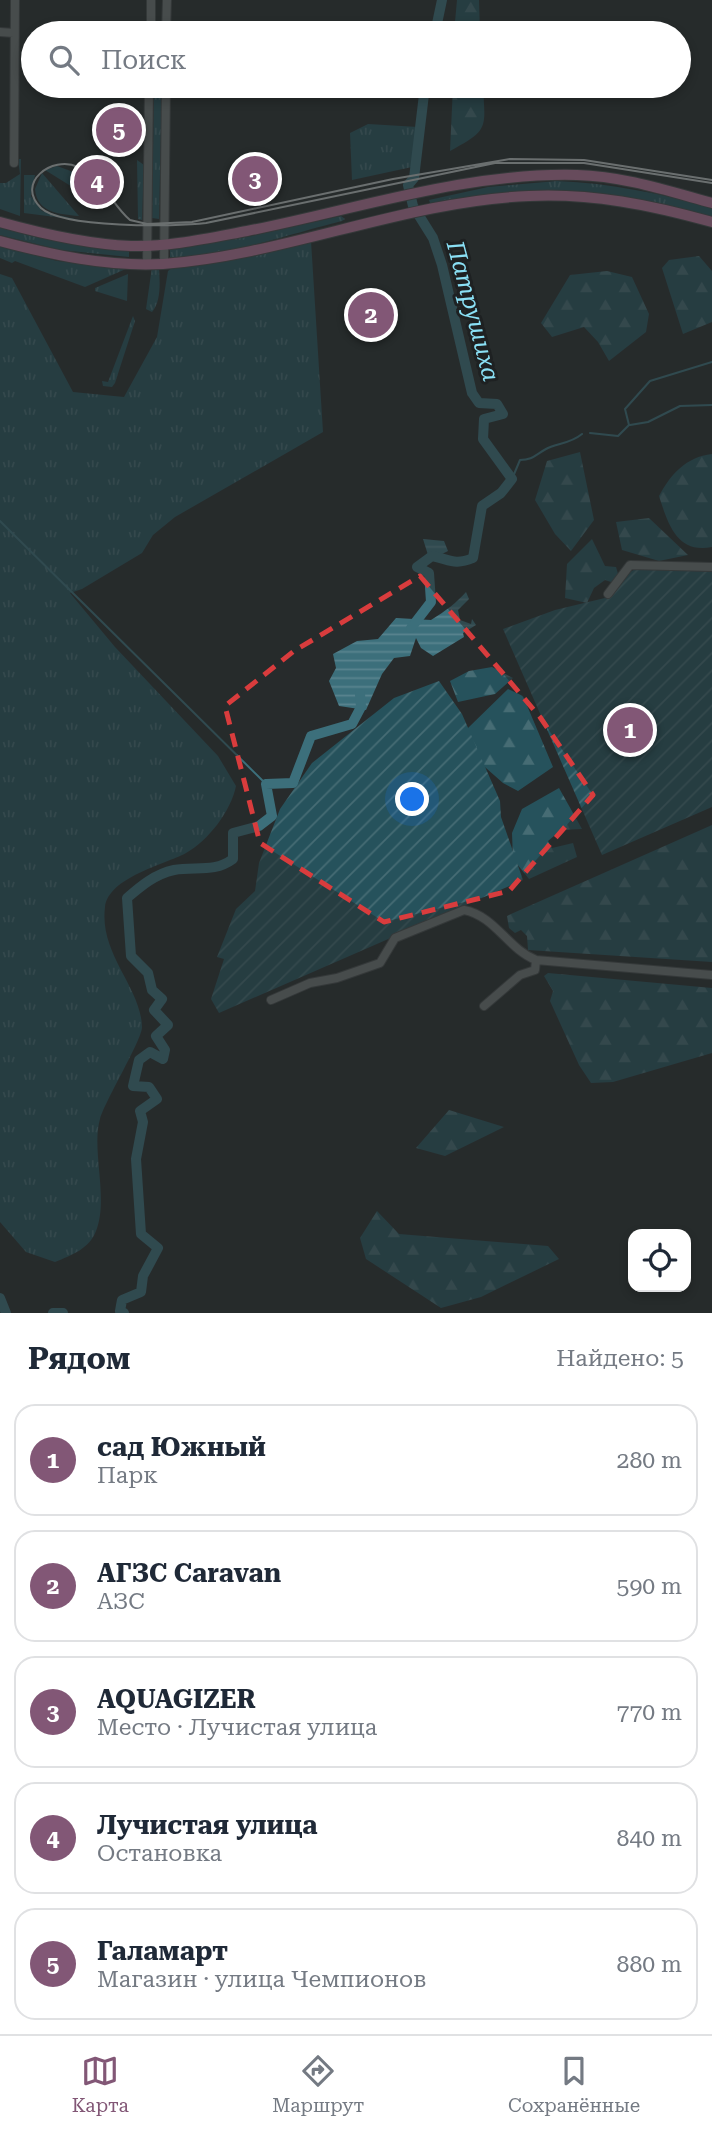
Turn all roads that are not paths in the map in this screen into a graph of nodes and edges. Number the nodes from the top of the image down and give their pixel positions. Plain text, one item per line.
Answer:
1 (15, 0) edge
2 (151, 0) edge
3 (167, 0) edge
4 (151, 21) edge
5 (166, 21) edge
6 (0, 32) edge
7 (14, 33) junction
8 (149, 98) edge
9 (166, 98) edge
10 (14, 163) dead end
11 (712, 203) edge
12 (0, 222) edge
13 (712, 222) edge
14 (0, 241) edge
15 (164, 244) junction
16 (147, 245) junction
17 (147, 264) junction
18 (164, 264) junction
19 (712, 566) edge
20 (608, 594) dead end
21 (536, 960) junction
22 (712, 975) edge
23 (271, 1000) dead end
24 (484, 1006) dead end

1 - 7 street
2 - 4 street
3 - 5 street
6 - 7 street
7 - 10 street
8 - 16 street
9 - 15 street
11 - 15 main road
12 - 16 main road
13 - 18 main road
14 - 17 main road
15 - 16 main road
15 - 18 street
16 - 17 street
17 - 18 main road
19 - 20 street
21 - 22 street
21 - 23 street
21 - 24 street

